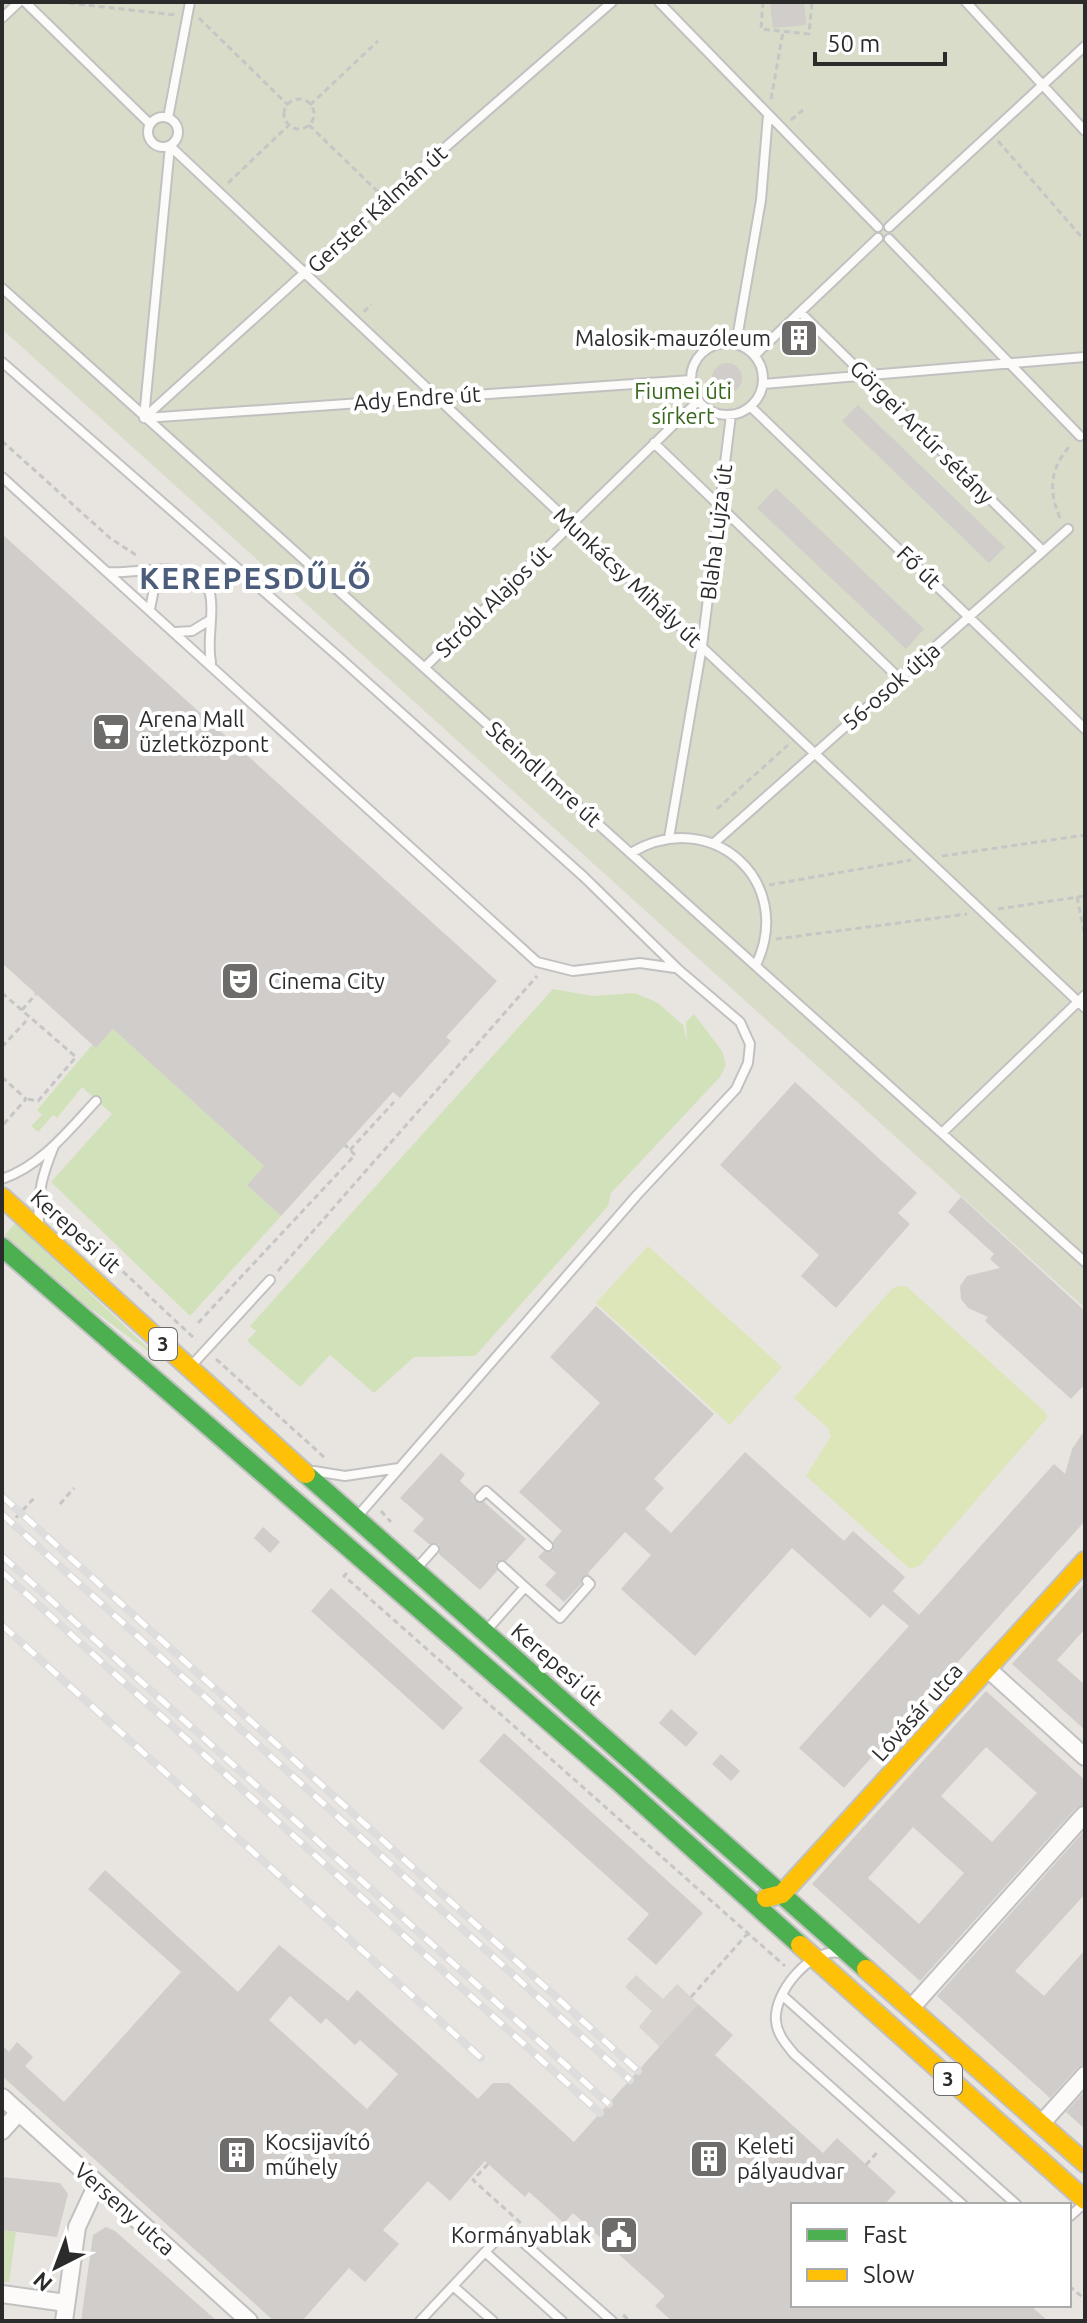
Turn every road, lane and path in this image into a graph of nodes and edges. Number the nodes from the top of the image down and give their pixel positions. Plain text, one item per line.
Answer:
1 (22, 2) edge
2 (59, 2) edge
3 (190, 2) edge
4 (612, 2) edge
5 (659, 2) edge
6 (763, 2) edge
7 (812, 2) edge
8 (966, 2) edge
9 (187, 16) junction
10 (2, 18) edge
11 (783, 31) junction
12 (378, 41) dead end
13 (1085, 46) edge
14 (1043, 85) junction
15 (288, 105) junction
16 (310, 105) junction
17 (768, 115) junction
18 (168, 118) junction
19 (150, 124) junction
20 (289, 125) junction
21 (309, 125) junction
22 (1085, 131) edge
23 (991, 133) junction
24 (170, 146) junction
25 (218, 191) junction
26 (385, 200) junction
27 (878, 227) junction
28 (889, 227) junction
29 (878, 238) junction
30 (889, 239) junction
31 (1085, 241) edge
32 (306, 274) junction
33 (2, 288) edge
34 (801, 313) junction
35 (736, 344) junction
36 (755, 355) junction
37 (1085, 357) edge
38 (2, 362) edge
39 (1010, 363) junction
40 (866, 375) junction
41 (691, 380) junction
42 (763, 384) junction
43 (436, 396) junction
44 (698, 401) junction
45 (751, 407) junction
46 (731, 415) junction
47 (144, 418) junction
48 (1080, 436) joint
49 (2, 441) edge
50 (654, 443) junction
51 (2, 477) edge
52 (718, 505) junction
53 (571, 524) junction
54 (1068, 529) joint
55 (1043, 551) junction
56 (165, 569) junction
57 (150, 571) junction
58 (108, 572) junction
59 (150, 609) junction
60 (970, 616) junction
61 (210, 620) junction
62 (176, 632) junction
63 (702, 646) junction
64 (211, 663) junction
65 (425, 667) junction
66 (899, 678) junction
67 (1085, 729) edge
68 (797, 737) junction
69 (815, 753) junction
70 (717, 809) dead end
71 (669, 838) junction
72 (714, 843) junction
73 (631, 853) junction
74 (1085, 896) edge
75 (1077, 897) junction
76 (983, 912) junction
77 (1085, 937) edge
78 (765, 940) junction
79 (548, 965) junction
80 (756, 965) junction
81 (679, 970) junction
82 (2, 993) edge
83 (36, 994) dead end
84 (1083, 1002) edge
85 (22, 1010) junction
86 (26, 1021) dead end
87 (2, 1047) edge
88 (2, 1077) edge
89 (26, 1099) junction
90 (96, 1101) dead end
91 (394, 1102) dead end
92 (2, 1126) edge
93 (942, 1133) junction
94 (345, 1145) dead end
95 (55, 1146) junction
96 (350, 1150) junction
97 (2, 1179) edge
98 (2, 1197) edge
99 (39, 1230) junction
100 (2, 1247) edge
101 (1085, 1262) edge
102 (270, 1280) joint
103 (198, 1323) dead end
104 (189, 1368) junction
105 (289, 1458) junction
106 (400, 1467) junction
107 (74, 1488) dead end
108 (36, 1496) dead end
109 (480, 1497) dead end
110 (60, 1504) dead end
111 (356, 1519) junction
112 (9, 1525) dead end
113 (548, 1546) dead end
114 (434, 1549) dead end
115 (1085, 1561) edge
116 (502, 1566) dead end
117 (415, 1571) junction
118 (344, 1576) dead end
119 (588, 1583) dead end
120 (525, 1587) junction
121 (485, 1632) junction
122 (988, 1669) junction
123 (1085, 1757) edge
124 (1084, 1815) edge
125 (742, 1894) junction
126 (782, 1894) junction
127 (748, 1933) junction
128 (811, 1958) junction
129 (855, 1958) junction
130 (798, 1976) junction
131 (782, 1995) junction
132 (691, 1997) dead end
133 (911, 2008) junction
134 (1085, 2075) edge
135 (2, 2097) edge
136 (19, 2112) junction
137 (1041, 2124) junction
138 (2, 2131) edge
139 (879, 2150) dead end
140 (1085, 2163) edge
141 (488, 2164) dead end
142 (866, 2165) dead end
143 (97, 2184) junction
144 (1085, 2201) edge
145 (961, 2203) edge
146 (1015, 2203) edge
147 (527, 2228) dead end
148 (485, 2252) junction
149 (453, 2286) junction
150 (2, 2294) edge
151 (66, 2303) junction
152 (64, 2321) edge
153 (249, 2321) edge
154 (420, 2321) edge
155 (493, 2321) edge
156 (562, 2321) edge
157 (612, 2321) edge

1 - 10 lane
1 - 19 lane, Munkácsy Mihály út
2 - 9 path
3 - 9 lane
4 - 26 lane, Gerster Kálmán út
5 - 17 lane
6 - 11 path
7 - 11 path
8 - 14 lane
9 - 15 path
9 - 18 lane
11 - 17 path
12 - 16 path
13 - 14 lane
14 - 22 lane
14 - 23 lane
15 - 16 path
15 - 20 path
16 - 21 path
17 - 27 lane
17 - 35 lane
18 - 19 lane
18 - 24 lane
19 - 24 lane, Munkácsy Mihály út
20 - 21 path
20 - 25 path
21 - 26 path
23 - 28 lane
23 - 31 path
24 - 25 lane, Munkácsy Mihály út
24 - 47 lane
25 - 32 lane, Munkácsy Mihály út
26 - 32 lane, Gerster Kálmán út
27 - 28 lane
27 - 29 lane
28 - 30 lane
29 - 30 lane
29 - 34 lane
30 - 39 lane
32 - 43 lane, Munkácsy Mihály út
32 - 47 lane, Gerster Kálmán út
33 - 47 lane, Steindl Imre út
34 - 36 lane
34 - 40 lane, Görgei Artúr sétány
35 - 36 lane
35 - 41 lane
36 - 42 lane
37 - 39 lane
38 - 81 lane
39 - 40 lane
39 - 48 lane
40 - 42 lane
40 - 55 lane, Görgei Artúr sétány
41 - 43 lane, Ady Endre út
41 - 44 lane
42 - 45 lane
43 - 47 lane, Ady Endre út
43 - 53 lane, Munkácsy Mihály út
44 - 46 lane
44 - 50 lane, Stróbl Alajos út
45 - 46 lane
45 - 60 lane, Fő út
46 - 52 lane, Blaha Lujza út
47 - 65 lane, Steindl Imre út
48 - 54 path
49 - 57 path
50 - 52 lane
50 - 53 lane, Stróbl Alajos út
51 - 58 lane
52 - 63 lane, Blaha Lujza út
52 - 66 lane
53 - 63 lane, Munkácsy Mihály út
53 - 65 lane, Stróbl Alajos út
54 - 55 lane, 56-osok útja
55 - 60 lane, 56-osok útja
56 - 57 lane
56 - 59 lane
56 - 61 lane
57 - 58 lane
58 - 59 lane
59 - 62 lane
60 - 66 lane, 56-osok útja
60 - 67 lane, Fő út
61 - 62 lane
61 - 64 lane
62 - 64 lane
63 - 68 lane, Munkácsy Mihály út
63 - 71 lane, Blaha Lujza út
64 - 79 lane
65 - 73 lane, Steindl Imre út
66 - 69 lane, 56-osok útja
68 - 69 lane, Munkácsy Mihály út
68 - 70 path
69 - 72 lane, 56-osok útja
69 - 76 lane, Munkácsy Mihály út
71 - 72 lane
71 - 73 lane
72 - 78 lane
73 - 80 lane, Steindl Imre út
74 - 75 path
75 - 76 path
75 - 77 path
76 - 78 path
76 - 84 lane, Munkácsy Mihály út
78 - 80 lane
79 - 81 lane
79 - 102 path
80 - 93 lane, Steindl Imre út
81 - 106 lane
82 - 85 path
83 - 85 path
84 - 93 lane
85 - 89 path
86 - 87 path
88 - 89 path
89 - 92 path
90 - 95 lane
91 - 96 path
93 - 101 lane, Steindl Imre út
94 - 96 path
95 - 97 lane
95 - 99 lane
96 - 103 path
98 - 99 main road, Kerepesi út / 3
99 - 104 main road, Kerepesi út / 3
100 - 125 main road, 3
102 - 104 lane
104 - 105 main road, Kerepesi út / 3
105 - 106 lane
105 - 111 main road, Kerepesi út / 3
106 - 111 lane
107 - 110 path
108 - 112 path
109 - 113 lane
111 - 117 main road, Kerepesi út / 3
114 - 117 lane
115 - 122 main road, Lóvásár utca
116 - 120 lane
117 - 121 main road, Kerepesi út / 3
118 - 127 path
119 - 120 lane
120 - 121 lane
121 - 126 main road, Kerepesi út / 3
122 - 123 street
122 - 126 main road, Lóvásár utca
124 - 133 street
125 - 126 main road
125 - 128 main road, 3
126 - 129 main road, Kerepesi út / 3
127 - 130 path
127 - 132 path
128 - 129 lane
128 - 130 lane
128 - 144 main road, 3
129 - 133 main road, Kerepesi út / 3
130 - 131 lane
131 - 145 lane
131 - 146 lane
133 - 137 main road, Kerepesi út / 3
134 - 137 street
135 - 136 street, Verseny utca
136 - 138 street
136 - 143 street, Verseny utca
137 - 140 main road, Kerepesi út / 3
139 - 142 path
141 - 147 path
143 - 151 street
143 - 153 street, Verseny utca
148 - 149 lane
148 - 156 lane
148 - 157 lane
149 - 154 lane
149 - 155 lane
150 - 151 street
151 - 152 street

